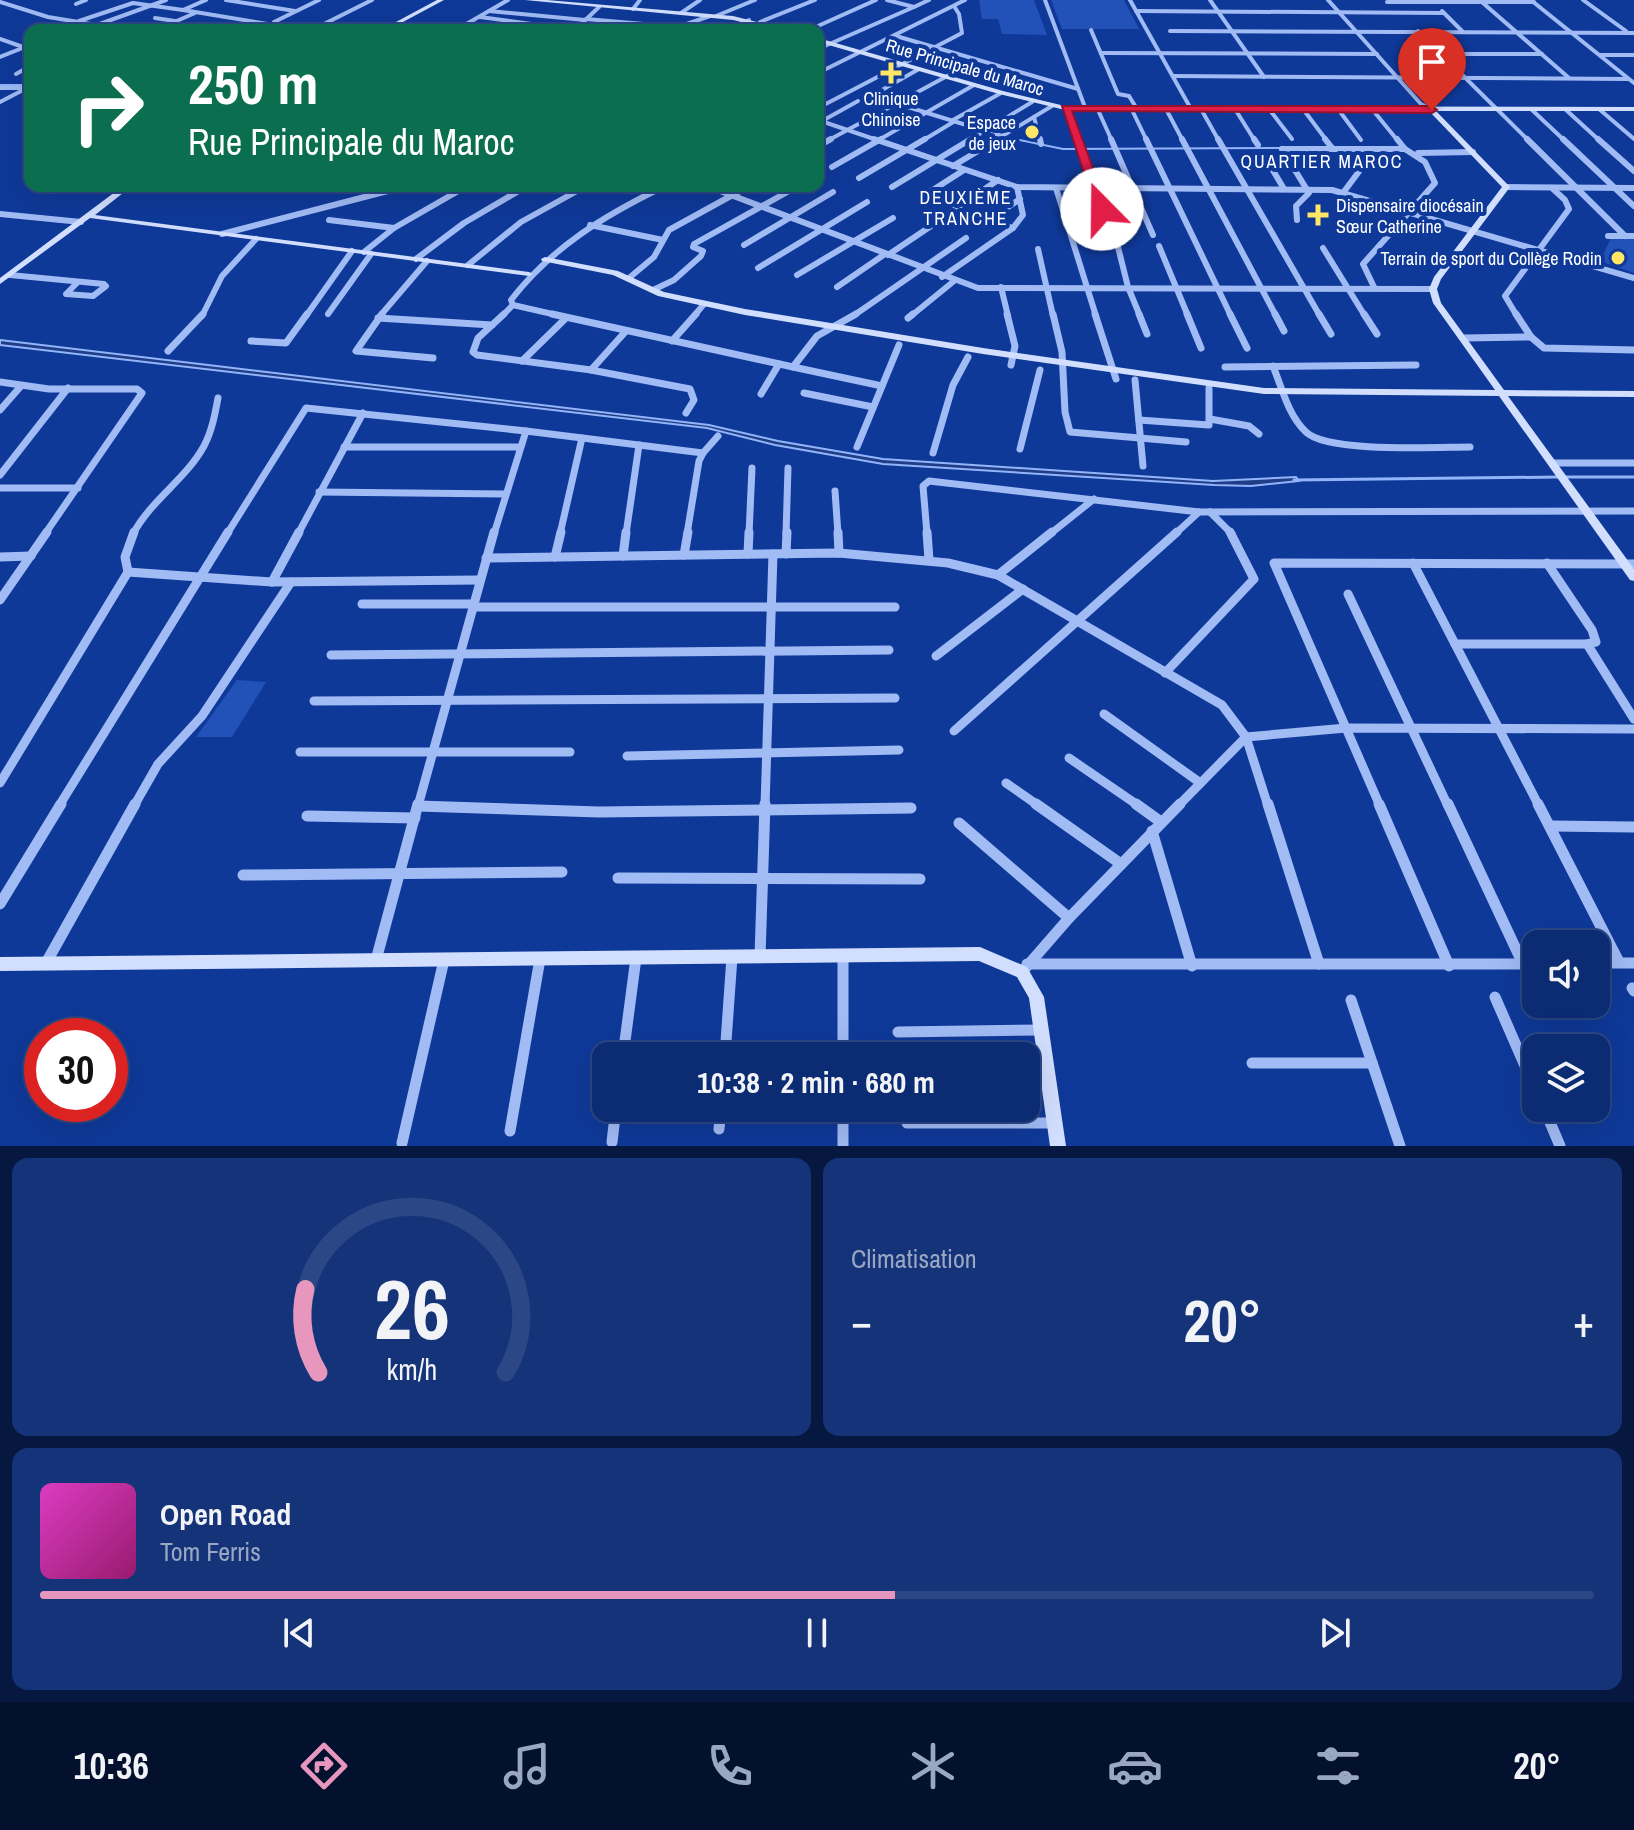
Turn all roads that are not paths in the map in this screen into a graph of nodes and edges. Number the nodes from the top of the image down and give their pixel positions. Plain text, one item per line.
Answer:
1 (18, 0) edge
2 (86, 0) edge
3 (166, 0) edge
4 (206, 0) edge
5 (226, 0) edge
6 (319, 0) edge
7 (372, 0) edge
8 (441, 0) edge
9 (508, 0) edge
10 (528, 0) edge
11 (537, 0) edge
12 (640, 0) edge
13 (700, 0) edge
14 (755, 0) edge
15 (815, 0) edge
16 (876, 0) edge
17 (887, 0) edge
18 (929, 0) edge
19 (965, 0) edge
20 (1045, 0) edge
21 (1130, 0) edge
22 (1210, 0) edge
23 (1263, 0) edge
24 (1328, 0) edge
25 (1583, 0) edge
26 (1387, 1) edge
27 (1533, 1) edge
28 (574, 2) edge
29 (1434, 2) edge
30 (1483, 2) junction
31 (2, 4) edge
32 (76, 4) dead end
33 (153, 6) junction
34 (954, 6) junction
35 (599, 7) junction
36 (914, 7) junction
37 (633, 9) junction
38 (183, 10) junction
39 (295, 11) junction
40 (489, 11) junction
41 (1136, 11) junction
42 (1218, 11) junction
43 (1272, 11) junction
44 (1339, 11) junction
45 (196, 12) junction
46 (1397, 12) junction
47 (681, 13) junction
48 (1443, 13) junction
49 (713, 16) junction
50 (480, 17) junction
51 (155, 18) dead end
52 (586, 20) junction
53 (749, 20) junction
54 (176, 21) junction
55 (77, 22) junction
56 (274, 22) dead end
57 (760, 22) junction
58 (88, 24) edge
59 (102, 24) edge
60 (169, 24) edge
61 (268, 24) edge
62 (324, 24) edge
63 (395, 24) edge
64 (467, 24) edge
65 (532, 24) edge
66 (582, 24) edge
67 (639, 24) edge
68 (688, 24) edge
69 (739, 24) edge
70 (766, 24) edge
71 (822, 24) edge
72 (1091, 30) dead end
73 (1170, 31) dead end
74 (1233, 31) junction
75 (1357, 31) junction
76 (1418, 31) junction
77 (1463, 32) junction
78 (1517, 32) junction
79 (1572, 33) junction
80 (1632, 33) edge
81 (896, 36) junction
82 (0, 39) edge
83 (824, 42) edge
84 (834, 44) junction
85 (24, 45) edge
86 (24, 47) edge
87 (824, 47) edge
88 (933, 47) junction
89 (862, 52) junction
90 (1158, 52) junction
91 (1101, 53) junction
92 (1248, 53) junction
93 (1377, 54) junction
94 (1439, 54) junction
95 (1542, 54) junction
96 (1599, 55) junction
97 (1634, 55) edge
98 (0, 57) edge
99 (902, 64) junction
100 (919, 69) junction
101 (824, 70) edge
102 (980, 70) dead end
103 (1173, 76) junction
104 (946, 77) junction
105 (1264, 77) junction
106 (1398, 77) junction
107 (1462, 78) junction
108 (1570, 79) junction
109 (1628, 79) junction
110 (1634, 83) edge
111 (974, 85) junction
112 (0, 88) edge
113 (24, 88) edge
114 (1078, 89) junction
115 (24, 90) edge
116 (882, 90) dead end
117 (1001, 93) junction
118 (858, 101) dead end
119 (0, 102) edge
120 (1032, 102) junction
121 (898, 104) junction
122 (824, 105) edge
123 (1052, 106) junction
124 (1065, 108) junction
125 (1166, 109) junction
126 (1191, 109) junction
127 (1201, 109) junction
128 (1235, 109) junction
129 (1269, 109) junction
130 (1303, 109) junction
131 (1338, 109) junction
132 (1372, 109) junction
133 (1494, 109) junction
134 (1531, 109) junction
135 (1565, 109) junction
136 (1599, 109) junction
137 (1634, 109) edge
138 (1086, 110) junction
139 (1098, 110) junction
140 (1134, 110) junction
141 (1432, 110) junction
142 (924, 112) junction
143 (1034, 117) junction
144 (824, 118) edge
145 (954, 121) junction
146 (824, 123) edge
147 (847, 130) junction
148 (984, 130) junction
149 (1002, 136) junction
150 (1292, 139) dead end
151 (1634, 139) edge
152 (876, 140) junction
153 (1361, 140) dead end
154 (824, 143) edge
155 (1041, 144) dead end
156 (1258, 145) dead end
157 (1333, 149) junction
158 (1405, 149) junction
159 (905, 150) junction
160 (1473, 152) junction
161 (1418, 153) junction
162 (1265, 157) dead end
163 (935, 160) junction
164 (953, 166) junction
165 (1363, 166) dead end
166 (832, 167) dead end
167 (964, 170) junction
168 (1634, 171) edge
169 (859, 178) dead end
170 (998, 180) junction
171 (892, 187) dead end
172 (1017, 187) junction
173 (1506, 187) junction
174 (1056, 188) junction
175 (1093, 188) junction
176 (1131, 188) junction
177 (1170, 188) junction
178 (1247, 188) junction
179 (1552, 188) junction
180 (1577, 188) junction
181 (1615, 188) junction
182 (1634, 188) edge
183 (1208, 189) junction
184 (1284, 189) junction
185 (1308, 189) junction
186 (120, 192) edge
187 (384, 192) edge
188 (457, 192) edge
189 (517, 192) edge
190 (575, 192) edge
191 (653, 192) edge
192 (722, 192) edge
193 (739, 192) edge
194 (787, 192) edge
195 (833, 192) dead end
196 (1343, 193) junction
197 (732, 196) junction
198 (922, 197) dead end
199 (1020, 199) junction
200 (867, 202) dead end
201 (760, 206) junction
202 (1634, 206) edge
203 (1409, 212) junction
204 (0, 214) edge
205 (945, 216) dead end
206 (790, 218) junction
207 (893, 218) dead end
208 (84, 219) junction
209 (329, 220) dead end
210 (1297, 220) dead end
211 (934, 224) dead end
212 (590, 225) junction
213 (394, 228) junction
214 (1013, 228) junction
215 (822, 230) junction
216 (1111, 230) dead end
217 (1473, 231) junction
218 (222, 234) junction
219 (1153, 235) dead end
220 (1608, 236) dead end
221 (1625, 236) junction
222 (1634, 236) edge
223 (966, 238) dead end
224 (256, 239) junction
225 (663, 240) junction
226 (855, 242) junction
227 (744, 245) dead end
228 (1159, 246) dead end
229 (1118, 247) dead end
230 (1323, 248) dead end
231 (1038, 249) dead end
232 (1537, 250) junction
233 (352, 251) junction
234 (367, 253) junction
235 (887, 255) junction
236 (416, 259) junction
237 (545, 259) junction
238 (427, 261) junction
239 (468, 265) junction
240 (758, 268) dead end
241 (919, 268) junction
242 (529, 274) junction
243 (10, 275) junction
244 (797, 275) dead end
245 (942, 277) junction
246 (629, 278) junction
247 (1634, 278) edge
248 (332, 280) junction
249 (350, 281) junction
250 (954, 281) junction
251 (0, 282) edge
252 (78, 282) junction
253 (837, 287) dead end
254 (1001, 287) junction
255 (1043, 287) junction
256 (1087, 287) junction
257 (1128, 287) junction
258 (1175, 287) junction
259 (1217, 287) junction
260 (1261, 287) junction
261 (1304, 287) junction
262 (1346, 287) junction
263 (1374, 287) junction
264 (1433, 289) junction
265 (653, 290) junction
266 (704, 304) junction
267 (513, 305) junction
268 (328, 314) dead end
269 (378, 318) junction
270 (566, 318) junction
271 (908, 318) dead end
272 (492, 325) junction
273 (838, 326) junction
274 (626, 331) junction
275 (1284, 331) dead end
276 (1147, 334) dead end
277 (1331, 334) dead end
278 (1377, 334) dead end
279 (1531, 337) junction
280 (1464, 338) junction
281 (251, 341) dead end
282 (672, 341) junction
283 (899, 345) dead end
284 (1201, 348) dead end
285 (1247, 348) dead end
286 (1634, 350) edge
287 (168, 351) dead end
288 (968, 357) dead end
289 (433, 358) dead end
290 (1012, 360) junction
291 (522, 361) junction
292 (1063, 362) junction
293 (779, 364) junction
294 (1416, 365) dead end
295 (1273, 366) junction
296 (793, 367) junction
297 (1225, 367) dead end
298 (591, 370) junction
299 (1040, 370) dead end
300 (1115, 374) junction
301 (1135, 380) dead end
302 (0, 382) edge
303 (21, 386) junction
304 (882, 386) junction
305 (68, 388) junction
306 (1209, 388) dead end
307 (804, 393) dead end
308 (1284, 393) junction
309 (761, 394) dead end
310 (1505, 394) junction
311 (1634, 394) edge
312 (218, 398) dead end
313 (873, 407) junction
314 (0, 410) edge
315 (363, 413) junction
316 (686, 413) dead end
317 (1210, 419) junction
318 (1139, 420) junction
319 (526, 431) junction
320 (1259, 434) dead end
321 (718, 436) dead end
322 (582, 438) junction
323 (1141, 438) junction
324 (1186, 442) dead end
325 (639, 445) junction
326 (344, 447) junction
327 (520, 447) junction
328 (857, 447) dead end
329 (1470, 447) dead end
330 (1020, 449) dead end
331 (703, 453) junction
332 (933, 453) dead end
333 (1634, 463) edge
334 (1143, 466) dead end
335 (1556, 467) junction
336 (752, 468) dead end
337 (788, 468) dead end
338 (0, 475) edge
339 (0, 488) edge
340 (78, 488) junction
341 (835, 491) dead end
342 (319, 492) junction
343 (504, 494) junction
344 (1094, 499) junction
345 (1587, 511) junction
346 (1634, 511) edge
347 (1199, 512) junction
348 (1210, 512) junction
349 (839, 553) junction
350 (748, 554) junction
351 (773, 554) junction
352 (786, 554) junction
353 (684, 555) junction
354 (31, 556) junction
355 (623, 556) junction
356 (0, 557) edge
357 (555, 557) junction
358 (486, 558) junction
359 (929, 560) junction
360 (1413, 563) junction
361 (1547, 563) junction
362 (1629, 563) edge
363 (128, 572) junction
364 (998, 575) junction
365 (1634, 577) edge
366 (198, 579) junction
367 (479, 580) junction
368 (272, 582) junction
369 (291, 582) junction
370 (1023, 589) junction
371 (1348, 594) dead end
372 (0, 600) edge
373 (362, 604) dead end
374 (473, 606) junction
375 (771, 606) junction
376 (895, 607) dead end
377 (1079, 621) junction
378 (1455, 644) junction
379 (1587, 644) junction
380 (460, 649) junction
381 (889, 650) dead end
382 (770, 652) junction
383 (331, 655) dead end
384 (936, 656) dead end
385 (1165, 673) junction
386 (895, 698) dead end
387 (314, 701) dead end
388 (768, 701) junction
389 (447, 702) junction
390 (1104, 714) dead end
391 (1634, 719) edge
392 (1346, 728) junction
393 (1413, 728) junction
394 (1499, 729) junction
395 (1634, 729) edge
396 (954, 731) dead end
397 (1246, 737) junction
398 (899, 750) dead end
399 (433, 751) junction
400 (300, 752) dead end
401 (570, 752) dead end
402 (766, 754) junction
403 (627, 756) dead end
404 (1069, 758) dead end
405 (1199, 782) junction
406 (0, 783) edge
407 (1006, 783) dead end
408 (911, 808) dead end
409 (416, 812) junction
410 (763, 812) junction
411 (307, 816) dead end
412 (1161, 822) junction
413 (959, 823) dead end
414 (1551, 826) junction
415 (1634, 827) edge
416 (1152, 831) junction
417 (1121, 864) junction
418 (562, 872) dead end
419 (400, 873) junction
420 (243, 875) dead end
421 (762, 877) junction
422 (618, 878) dead end
423 (920, 879) dead end
424 (0, 904) edge
425 (1069, 918) junction
426 (1522, 948) edge
427 (760, 956) junction
428 (843, 956) junction
429 (732, 957) junction
430 (636, 958) junction
431 (540, 959) junction
432 (376, 960) junction
433 (444, 960) junction
434 (1610, 962) edge
435 (1619, 962) junction
436 (46, 963) junction
437 (1634, 963) edge
438 (0, 964) edge
439 (1319, 964) junction
440 (1522, 964) edge
441 (1192, 966) junction
442 (1449, 966) junction
443 (1025, 968) junction
444 (1495, 997) dead end
445 (1351, 1000) dead end
446 (1041, 1030) junction
447 (898, 1032) dead end
448 (625, 1042) edge
449 (726, 1042) edge
450 (843, 1042) edge
451 (1522, 1059) edge
452 (1252, 1063) dead end
453 (1372, 1063) junction
454 (614, 1122) edge
455 (720, 1122) edge
456 (843, 1122) edge
457 (1550, 1122) edge
458 (907, 1123) dead end
459 (1054, 1123) junction
460 (719, 1129) dead end
461 (510, 1131) dead end
462 (612, 1142) dead end
463 (402, 1143) dead end
464 (843, 1146) edge
465 (1058, 1146) edge
466 (1400, 1146) edge
467 (1560, 1146) edge

1 - 31 street
2 - 32 street
3 - 33 street
4 - 38 street
5 - 39 street
6 - 39 street
7 - 62 street
8 - 63 street
9 - 40 street
10 - 11 street
11 - 28 street
12 - 37 street
13 - 47 street
14 - 49 street
15 - 57 street
16 - 71 street
17 - 36 street
18 - 36 street
19 - 34 street
20 - 114 street
21 - 41 street
22 - 42 street
23 - 43 street
24 - 44 street
25 - 80 street
26 - 29 street
26 - 46 street
27 - 30 street
27 - 79 street
28 - 35 street
29 - 30 street
29 - 48 street
30 - 78 street
31 - 55 street
33 - 38 street
33 - 55 street
33 - 59 street
34 - 81 street
34 - 88 street
35 - 37 street
35 - 52 street
36 - 84 street
37 - 47 street
38 - 45 street
39 - 56 street
40 - 50 street
40 - 52 street
41 - 42 street
41 - 90 street
42 - 43 street
42 - 74 street
43 - 44 street
44 - 46 street
44 - 75 street
45 - 54 street
45 - 61 street
46 - 48 street
47 - 49 street
48 - 77 street
49 - 53 street
49 - 68 street
50 - 64 street
50 - 65 street
51 - 54 street
52 - 66 street
52 - 67 street
53 - 57 street
53 - 69 street
54 - 60 street
55 - 58 street
57 - 70 street
72 - 91 street
73 - 74 street
74 - 75 street
74 - 92 street
75 - 76 street
75 - 93 street
76 - 77 street
76 - 94 street
77 - 78 street
78 - 79 street
78 - 95 street
79 - 80 street
79 - 96 street
81 - 88 street
81 - 89 street
82 - 85 street
83 - 84 street, Rue Principale du Maroc
84 - 87 street
84 - 89 street, Rue Principale du Maroc
86 - 98 street
88 - 99 street
88 - 114 street
89 - 99 street, Rue Principale du Maroc
89 - 101 street
90 - 91 street
90 - 92 street
90 - 103 street
91 - 140 street
92 - 93 street
92 - 105 street
93 - 106 street
94 - 95 street
94 - 107 street
95 - 108 street
96 - 97 street
96 - 109 street
99 - 100 street, Rue Principale du Maroc
99 - 122 street
100 - 104 street, Rue Principale du Maroc
100 - 116 street
102 - 104 street
103 - 105 street
103 - 126 street
104 - 111 street, Rue Principale du Maroc
104 - 121 street
105 - 106 street
106 - 107 street
106 - 141 street
107 - 108 street
107 - 133 street
108 - 109 street
109 - 110 street
111 - 117 street, Rue Principale du Maroc
111 - 142 street
112 - 113 street
114 - 138 street
115 - 119 street
117 - 120 street, Rue Principale du Maroc
117 - 145 street
118 - 144 street
120 - 123 street, Rue Principale du Maroc
120 - 148 street
121 - 142 street
121 - 147 street
123 - 124 street, Rue Principale du Maroc
123 - 143 street
124 - 138 street, Rue Principale du Maroc
124 - 175 street
125 - 126 street, Rue Principale du Maroc
125 - 140 street, Rue Principale du Maroc
125 - 183 street
126 - 127 street, Rue Principale du Maroc
127 - 128 street, Rue Principale du Maroc
127 - 178 street
128 - 129 street, Rue Principale du Maroc
128 - 156 street
129 - 130 street, Rue Principale du Maroc
129 - 150 street
130 - 131 street, Rue Principale du Maroc
130 - 157 street
131 - 132 street, Rue Principale du Maroc
131 - 153 street
132 - 141 street, Rue Principale du Maroc
132 - 158 street
133 - 134 street, Rue Principale du Maroc
133 - 141 street, Rue Principale du Maroc
133 - 180 street
134 - 135 street, Rue Principale du Maroc
134 - 181 street
135 - 136 street, Rue Principale du Maroc
135 - 168 street
136 - 137 street, Rue Principale du Maroc
136 - 151 street
138 - 139 street, Rue Principale du Maroc
139 - 140 street, Rue Principale du Maroc
139 - 176 street
140 - 177 street
141 - 160 street
142 - 145 street
142 - 152 street
143 - 149 street
143 - 155 street
145 - 148 street
145 - 159 street
146 - 147 street
147 - 152 street
147 - 154 street
148 - 149 street
148 - 163 street
149 - 164 street
152 - 159 street
152 - 166 street
157 - 158 street
157 - 185 street
158 - 161 street
159 - 163 street
159 - 169 street
160 - 161 street
160 - 173 street
161 - 203 street
162 - 184 street
163 - 164 street
163 - 171 street
164 - 167 street
165 - 196 street
167 - 170 street
167 - 198 street
170 - 172 street
170 - 205 street
172 - 174 street
172 - 199 street
173 - 179 street
173 - 217 street
174 - 175 street
174 - 256 street
175 - 176 street
175 - 216 street
176 - 177 street
176 - 219 street
177 - 183 street
177 - 259 street
178 - 183 street
178 - 184 street
178 - 261 street
179 - 180 street
179 - 232 street
180 - 181 street
180 - 221 street
181 - 182 street
181 - 202 street
183 - 260 street
184 - 185 street
185 - 196 street
185 - 210 street
186 - 208 street
187 - 218 street
188 - 213 street
189 - 236 street
190 - 239 street
191 - 212 street
192 - 197 street
193 - 197 street
194 - 201 street
195 - 206 street
196 - 203 street
197 - 201 street
197 - 225 street
199 - 214 street
199 - 214 street
200 - 215 street
201 - 206 street
201 - 265 street
203 - 217 street
203 - 263 street
204 - 208 street
206 - 215 street
206 - 227 street
207 - 226 street
208 - 218 street
208 - 243 street
209 - 213 street
211 - 235 street
212 - 225 street
212 - 237 street
213 - 234 street
214 - 245 street
215 - 226 street
215 - 240 street
217 - 232 street
217 - 264 street
218 - 224 street
220 - 221 street
221 - 222 street
223 - 241 street
224 - 233 street
224 - 287 street
225 - 246 street
226 - 235 street
226 - 244 street
228 - 258 street
229 - 257 street
230 - 262 street
231 - 255 street
232 - 247 street
232 - 279 street
233 - 234 street
233 - 248 street
234 - 236 street
234 - 249 street
235 - 241 street
235 - 253 street
236 - 238 street
237 - 242 street
237 - 246 street
238 - 239 street
238 - 269 street
239 - 242 street
241 - 245 street
241 - 273 street
242 - 267 street
243 - 251 street
243 - 252 street
245 - 250 street
246 - 265 street
248 - 249 street
248 - 281 street
249 - 268 street
250 - 254 street
250 - 271 street
252 - 252 street
254 - 255 street
254 - 290 street
255 - 256 street
255 - 292 street
256 - 257 street
256 - 300 street
257 - 258 street
257 - 276 street
258 - 259 street
258 - 284 street
259 - 260 street
259 - 285 street
260 - 261 street
260 - 275 street
261 - 262 street
261 - 277 street
262 - 263 street
262 - 278 street
263 - 264 street
264 - 280 street
265 - 266 street
266 - 273 street
266 - 282 street
267 - 270 street
267 - 272 street
269 - 272 street
269 - 289 street
270 - 274 street
270 - 291 street
272 - 291 street
273 - 290 street
273 - 296 street
274 - 282 street
274 - 298 street
279 - 280 street
279 - 286 street
280 - 310 street
282 - 293 street
283 - 304 street
288 - 332 street
290 - 292 street
291 - 298 street
292 - 300 street
292 - 323 street
293 - 296 street
293 - 309 street
294 - 295 street
295 - 297 street
295 - 308 street
296 - 304 street
298 - 316 street
299 - 330 street
300 - 308 street
301 - 318 street
302 - 303 street
303 - 305 street
303 - 314 street
304 - 313 street
305 - 338 street
305 - 340 street
306 - 317 street
307 - 313 street
308 - 310 street
308 - 329 street
310 - 311 street
310 - 335 street
312 - 363 street
313 - 328 street
315 - 319 street
315 - 326 street
315 - 366 street
317 - 318 street
317 - 320 street
318 - 323 street
319 - 322 street
319 - 327 street
321 - 331 street
322 - 325 street
322 - 357 street
323 - 324 street
323 - 334 street
325 - 331 street
325 - 355 street
326 - 327 street
326 - 342 street
327 - 343 street
331 - 353 street
333 - 335 street
335 - 345 street
336 - 350 street
337 - 352 street
339 - 340 street
340 - 354 street
341 - 349 street
342 - 343 street
342 - 368 street
343 - 358 street
344 - 347 street
344 - 359 street
344 - 364 street
345 - 346 street
345 - 348 street
345 - 362 street
347 - 348 street
347 - 377 street
348 - 385 street
349 - 352 street
349 - 359 street
350 - 351 street
350 - 353 street
351 - 352 street
351 - 375 street
353 - 355 street
354 - 356 street
354 - 372 street
355 - 357 street
357 - 358 street
358 - 367 street
359 - 364 street
360 - 361 street
360 - 378 street
360 - 392 street
361 - 362 street
361 - 379 street
362 - 365 street
363 - 366 street
363 - 406 street
364 - 370 street
366 - 368 street
366 - 424 street
367 - 369 street
367 - 374 street
368 - 369 street
369 - 436 street
370 - 377 street
370 - 384 street
371 - 393 street
373 - 374 street
374 - 375 street
374 - 380 street
375 - 376 street
375 - 382 street
377 - 385 street
377 - 396 street
378 - 379 street
378 - 394 street
379 - 391 street
380 - 382 street
380 - 383 street
380 - 389 street
381 - 382 street
382 - 388 street
385 - 397 street
386 - 388 street
387 - 389 street
388 - 389 street
388 - 402 street
389 - 399 street
390 - 405 street
392 - 393 street
392 - 397 street
392 - 442 street
393 - 394 street
393 - 426 street
394 - 395 street
394 - 414 street
397 - 405 street
397 - 439 street
398 - 402 street
399 - 400 street
399 - 401 street
399 - 409 street
402 - 403 street
402 - 410 street
404 - 412 street
405 - 412 street
407 - 417 street
408 - 410 street
409 - 410 street
409 - 411 street
409 - 419 street
410 - 421 street
412 - 416 street
413 - 425 street
414 - 415 street
414 - 435 street
416 - 417 street
416 - 441 street
417 - 425 street
418 - 419 street
419 - 420 street
419 - 432 street
421 - 422 street
421 - 423 street
421 - 427 street
425 - 443 street
427 - 428 street
427 - 429 street
428 - 443 street
428 - 450 street
429 - 430 street
429 - 449 street
430 - 431 street
430 - 448 street
431 - 433 street
431 - 461 street
432 - 433 street
432 - 436 street
433 - 463 street
434 - 435 street
435 - 437 street
436 - 438 street
439 - 441 street
439 - 442 street
440 - 442 street
441 - 443 street
443 - 446 street
444 - 451 street
445 - 453 street
446 - 447 street
446 - 459 street
452 - 453 street
453 - 466 street
454 - 462 street
455 - 460 street
456 - 464 street
457 - 467 street
458 - 459 street
459 - 465 street

